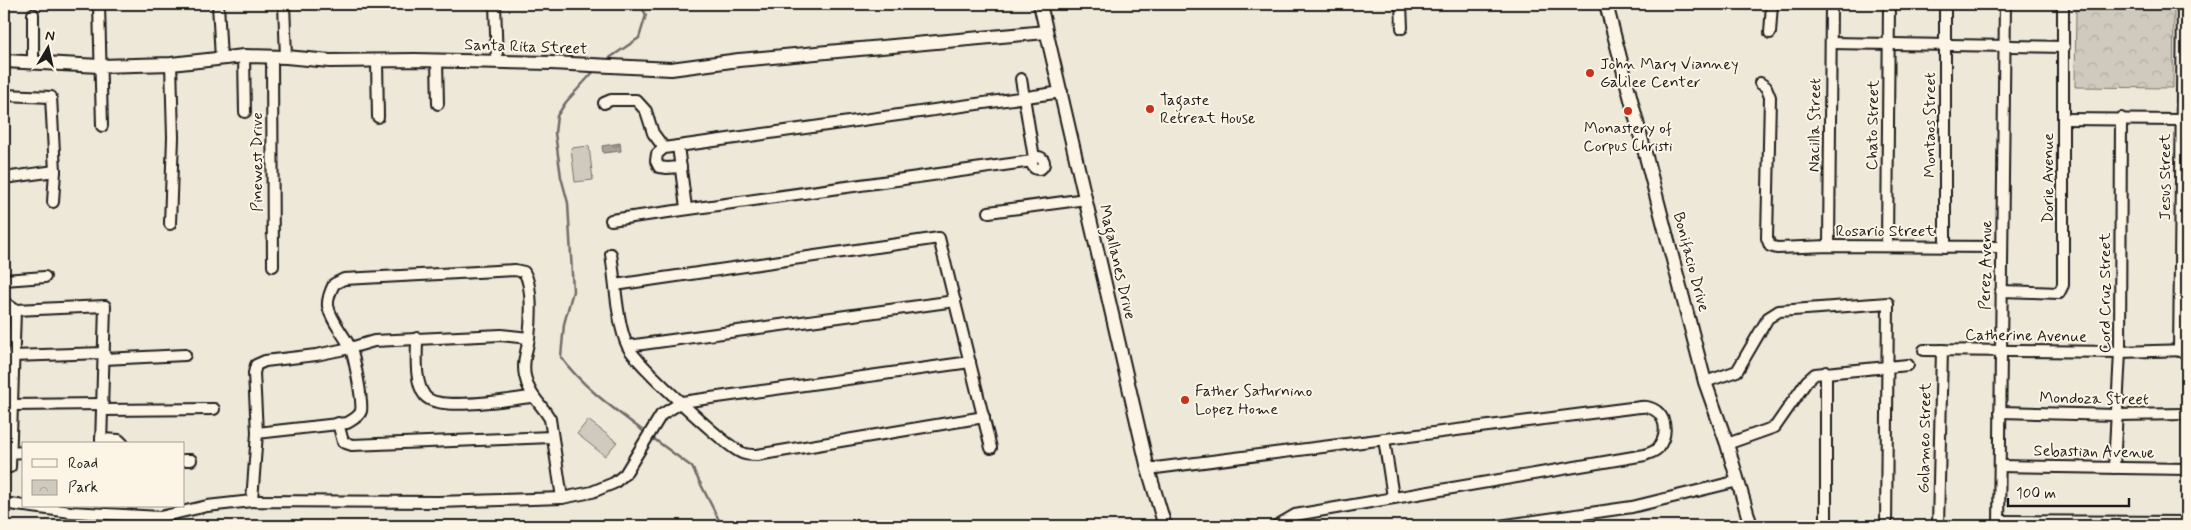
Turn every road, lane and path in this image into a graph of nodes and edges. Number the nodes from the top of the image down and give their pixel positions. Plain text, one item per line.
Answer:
1 (99, 4) edge
2 (218, 4) edge
3 (284, 4) edge
4 (495, 4) edge
5 (1040, 4) edge
6 (1401, 4) edge
7 (1606, 4) edge
8 (1772, 4) edge
9 (1831, 4) edge
10 (1889, 4) edge
11 (1945, 4) edge
12 (2005, 4) edge
13 (2063, 4) edge
14 (2182, 4) edge
15 (33, 14) dead end
16 (1402, 28) dead end
17 (1046, 32) junction
18 (1770, 33) dead end
19 (1831, 43) junction
20 (1889, 44) junction
21 (1944, 44) junction
22 (2005, 46) junction
23 (2064, 47) junction
24 (244, 56) junction
25 (272, 57) junction
26 (286, 57) junction
27 (221, 59) junction
28 (4, 61) edge
29 (377, 61) junction
30 (437, 61) junction
31 (497, 62) junction
32 (34, 63) junction
33 (171, 64) junction
34 (100, 66) junction
35 (1021, 79) dead end
36 (1760, 83) dead end
37 (1062, 92) junction
38 (4, 95) edge
39 (1023, 98) junction
40 (604, 103) dead end
41 (438, 104) dead end
42 (245, 112) dead end
43 (378, 117) dead end
44 (2121, 118) junction
45 (2064, 119) junction
46 (2181, 120) junction
47 (102, 126) dead end
48 (678, 146) junction
49 (664, 148) junction
50 (681, 167) junction
51 (54, 172) junction
52 (4, 178) edge
53 (1086, 199) junction
54 (53, 202) dead end
55 (686, 208) junction
56 (990, 212) dead end
57 (611, 220) dead end
58 (170, 224) dead end
59 (2184, 228) edge
60 (1829, 246) junction
61 (1887, 246) junction
62 (1945, 247) junction
63 (2001, 247) junction
64 (611, 254) dead end
65 (272, 266) dead end
66 (44, 278) dead end
67 (4, 280) edge
68 (615, 285) junction
69 (2001, 291) junction
70 (955, 301) junction
71 (4, 302) edge
72 (15, 310) junction
73 (417, 338) junction
74 (528, 338) junction
75 (628, 346) junction
76 (350, 348) junction
77 (1924, 350) dead end
78 (1942, 350) junction
79 (2000, 351) junction
80 (2183, 351) edge
81 (2120, 352) junction
82 (185, 355) dead end
83 (12, 356) junction
84 (104, 356) junction
85 (970, 362) junction
86 (1908, 365) dead end
87 (1887, 366) junction
88 (1826, 372) junction
89 (1705, 382) junction
90 (532, 397) junction
91 (682, 402) junction
92 (11, 405) junction
93 (103, 407) junction
94 (214, 409) dead end
95 (2000, 412) junction
96 (2187, 414) edge
97 (2116, 415) junction
98 (984, 417) junction
99 (338, 423) junction
100 (257, 433) junction
101 (552, 437) junction
102 (1384, 439) junction
103 (101, 441) edge
104 (121, 442) edge
105 (1727, 444) junction
106 (991, 448) dead end
107 (22, 452) edge
108 (10, 453) junction
109 (2000, 466) junction
110 (10, 467) dead end
111 (2114, 468) junction
112 (1148, 469) junction
113 (2187, 469) edge
114 (1738, 481) junction
115 (1393, 497) junction
116 (562, 498) junction
117 (252, 501) junction
118 (4, 503) edge
119 (22, 506) edge
120 (40, 508) edge
121 (2187, 522) edge
122 (1999, 524) edge
123 (1165, 526) edge
124 (1276, 526) edge
125 (1499, 526) edge
126 (1751, 526) edge
127 (1826, 526) edge
128 (1886, 526) edge
129 (1938, 526) edge

1 - 34 street
2 - 27 street
3 - 26 street
4 - 31 street
5 - 17 street, Magallanes Drive
6 - 16 street
7 - 89 street, Bonifacio Drive
8 - 18 street
9 - 19 street, Nacilla Street
10 - 20 street, Chato Street
11 - 21 street, Montaos Street
12 - 22 street, Perez Avenue
13 - 23 street, Dorie Avenue
14 - 46 street, Jesus Street
15 - 32 street
17 - 31 street, Santa Rita Street
17 - 37 street, Magallanes Drive
19 - 20 street
19 - 60 street, Nacilla Street
20 - 21 street
20 - 61 street, Chato Street
21 - 22 street
21 - 62 street, Montaos Street
22 - 23 street
22 - 63 street, Perez Avenue
23 - 45 street, Dorie Avenue
24 - 25 street, Santa Rita Street
24 - 27 street, Santa Rita Street
24 - 42 street
25 - 26 street, Santa Rita Street
25 - 65 street, Pinewest Drive
26 - 29 street, Santa Rita Street
27 - 33 street, Santa Rita Street
28 - 32 street, Santa Rita Street
29 - 30 street, Santa Rita Street
29 - 43 street
30 - 31 street, Santa Rita Street
30 - 41 street
32 - 34 street, Santa Rita Street
33 - 34 street, Santa Rita Street
33 - 58 street
34 - 47 street
35 - 39 street
36 - 60 street, Rosario Street
37 - 39 street
37 - 53 street, Magallanes Drive
38 - 51 street
39 - 48 street
39 - 55 street
40 - 49 street
44 - 45 street
44 - 46 street
44 - 81 street, Cord Cruz Street
45 - 69 street, Dorie Avenue
46 - 59 street, Jesus Street
48 - 49 street
48 - 50 street
49 - 50 street
50 - 55 street
51 - 52 street
51 - 54 street
53 - 56 street
53 - 112 street, Magallanes Drive
55 - 57 street
59 - 80 street, Jesus Street
60 - 61 street, Rosario Street
61 - 62 street, Rosario Street
62 - 63 street, Rosario Street
63 - 69 street, Perez Avenue
64 - 68 street
66 - 67 street
68 - 70 street
68 - 75 street
69 - 79 street, Perez Avenue
70 - 75 street
70 - 85 street
71 - 72 street
72 - 83 street
72 - 84 street
73 - 74 street
73 - 76 street
73 - 90 street
74 - 76 street
74 - 90 street
75 - 91 street
76 - 99 street
76 - 100 street
77 - 78 street, Catherine Avenue
78 - 79 street, Catherine Avenue
78 - 129 street, Golameo Street
79 - 81 street, Catherine Avenue
79 - 95 street, Perez Avenue
80 - 81 street, Catherine Avenue
81 - 97 street, Cord Cruz Street
82 - 84 street
83 - 84 street
83 - 92 street
84 - 93 street
85 - 91 street
85 - 98 street
86 - 87 street
87 - 88 street
87 - 89 street
87 - 128 street
88 - 105 street
88 - 127 street
89 - 105 street, Bonifacio Drive
90 - 101 street
91 - 98 street
91 - 116 street
92 - 93 street
92 - 108 street
93 - 94 street
93 - 103 street
95 - 97 street, Mondoza Street
95 - 109 street, Perez Avenue
96 - 97 street, Mondoza Street
97 - 111 street, Cord Cruz Street
98 - 106 street
99 - 100 street
99 - 101 street
100 - 117 street
101 - 116 street
102 - 112 street
102 - 115 street
102 - 115 street
103 - 104 street
105 - 114 street, Bonifacio Drive
107 - 108 street
108 - 110 street
109 - 111 street, Sebastian Avenue
109 - 122 street, Perez Avenue
111 - 113 street, Sebastian Avenue
112 - 123 street, Magallanes Drive
114 - 125 street
114 - 126 street, Bonifacio Drive
115 - 124 street
116 - 117 street
117 - 120 street
118 - 119 street
121 - 122 street

